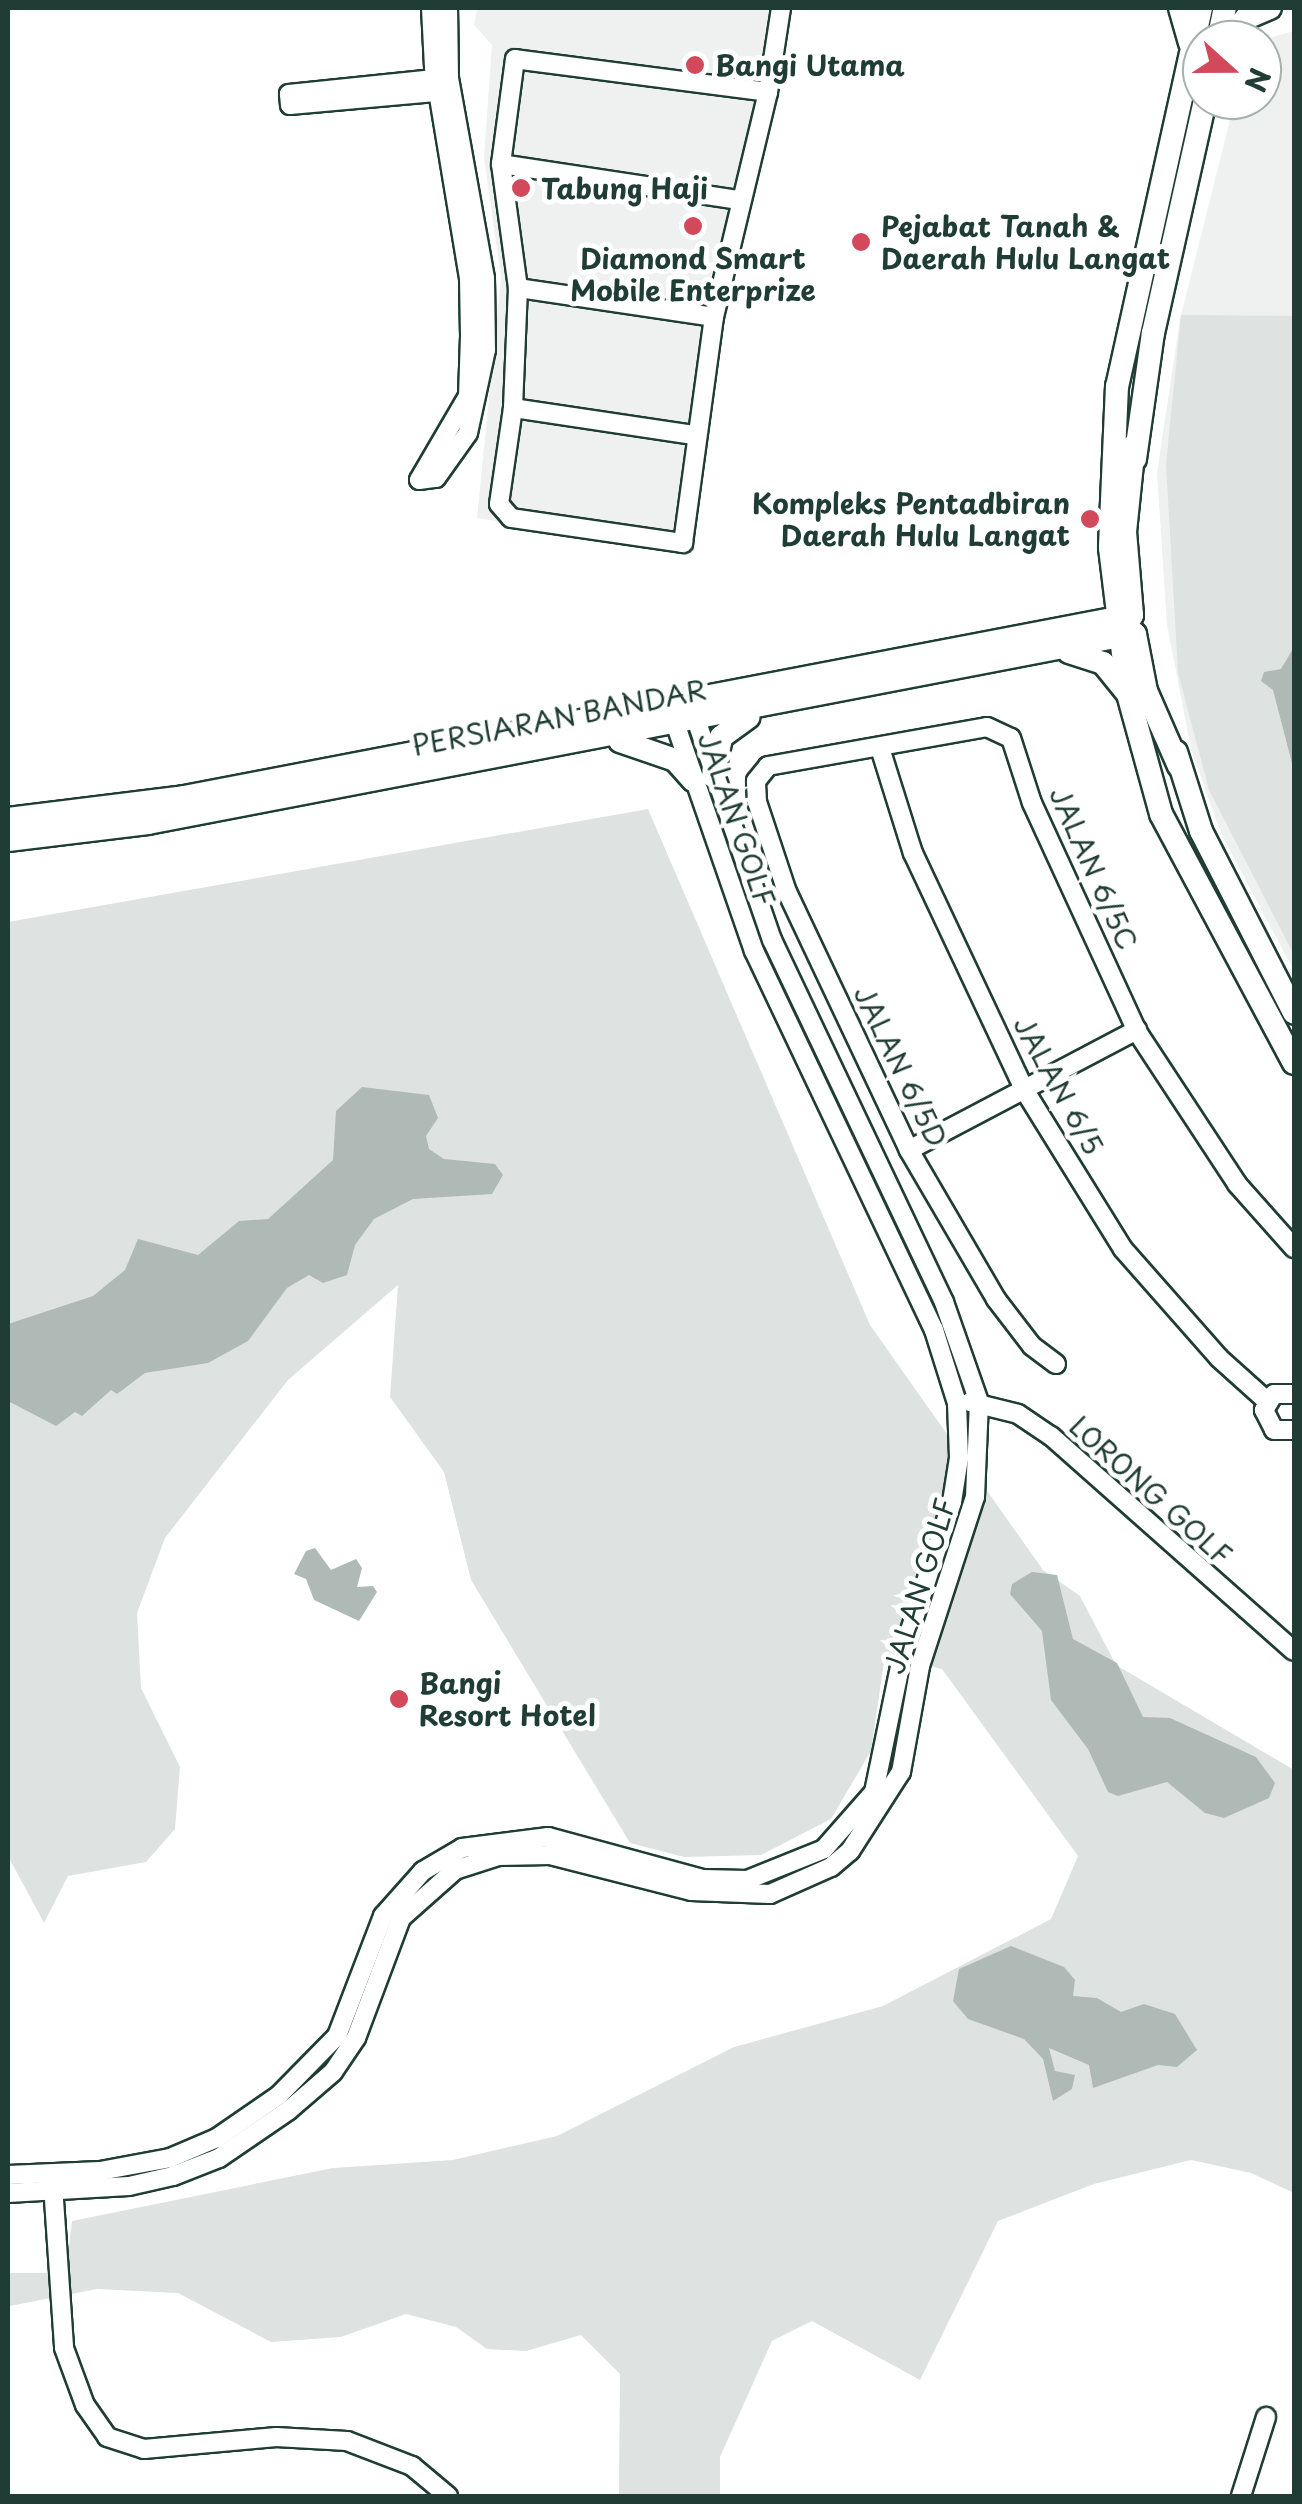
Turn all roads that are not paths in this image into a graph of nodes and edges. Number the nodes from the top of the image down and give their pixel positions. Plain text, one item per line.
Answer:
1 (431, 8) edge
2 (448, 8) edge
3 (780, 8) edge
4 (1270, 8) edge
5 (1244, 20) edge
6 (444, 85) junction
7 (768, 92) junction
8 (1182, 96) edge
9 (1201, 120) edge
10 (500, 164) junction
11 (740, 200) junction
12 (1168, 270) junction
13 (477, 287) junction
14 (518, 288) junction
15 (714, 317) junction
16 (1117, 386) junction
17 (513, 408) junction
18 (693, 435) junction
19 (1134, 445) junction
20 (1110, 548) junction
21 (1122, 627) junction
22 (1053, 642) junction
23 (830, 672) junction
24 (1128, 694) junction
25 (765, 708) junction
26 (686, 721) junction
27 (545, 726) junction
28 (604, 739) junction
29 (880, 748) junction
30 (1179, 766) junction
31 (703, 778) junction
32 (8, 819) edge
33 (8, 840) edge
34 (772, 940) junction
35 (754, 951) junction
36 (1294, 1013) edge
37 (1136, 1030) junction
38 (1294, 1063) edge
39 (1025, 1091) junction
40 (910, 1150) junction
41 (1294, 1248) edge
42 (1056, 1364) dead end
43 (970, 1368) junction
44 (1291, 1388) edge
45 (1267, 1401) junction
46 (979, 1402) junction
47 (957, 1403) junction
48 (1021, 1416) junction
49 (1294, 1430) edge
50 (981, 1440) junction
51 (1294, 1651) edge
52 (171, 2167) junction
53 (52, 2174) junction
54 (8, 2175) edge
55 (54, 2193) junction
56 (8, 2194) edge
57 (1266, 2416) dead end
58 (448, 2496) edge
59 (1241, 2496) edge

1 - 6 street
2 - 6 street
3 - 7 street
4 - 5 main road
6 - 6 street
6 - 13 street
7 - 10 street
7 - 11 street
8 - 16 main road
9 - 12 main road
10 - 11 street
10 - 14 street
11 - 15 street
12 - 16 main road
12 - 19 main road
13 - 13 street
13 - 14 street
14 - 15 street
14 - 17 street
15 - 18 street
16 - 20 main road
17 - 18 street
17 - 18 street
19 - 21 main road
19 - 30 main road
20 - 21 main road
20 - 22 main road
21 - 22 main road, PERSIARAN BANDAR
21 - 24 main road
21 - 30 main road
22 - 23 main road, PERSIARAN BANDAR
22 - 24 main road
22 - 25 main road, PERSIARAN BANDAR
23 - 26 main road
23 - 27 main road, PERSIARAN BANDAR
24 - 38 main road
25 - 26 main road, PERSIARAN BANDAR
25 - 31 main road
26 - 27 main road
26 - 28 main road, PERSIARAN BANDAR
26 - 31 street, JALAN GOLF
27 - 32 main road, PERSIARAN BANDAR
28 - 31 main road
28 - 33 main road, PERSIARAN BANDAR
29 - 37 street, JALAN 6/5C
29 - 39 street, JALAN 6/5
29 - 40 street, JALAN 6/5D
30 - 36 main road
31 - 34 street, JALAN GOLF
31 - 35 street, JALAN GOLF
34 - 35 street
34 - 43 street, JALAN GOLF
35 - 47 street, JALAN GOLF
37 - 39 street
37 - 41 street, JALAN 6/5C
39 - 40 street
39 - 45 street, JALAN 6/5
40 - 42 street, JALAN 6/5D
43 - 46 street, JALAN GOLF
43 - 48 street
44 - 45 street
45 - 49 street, JALAN 6/5
46 - 47 street, LORONG GOLF
46 - 48 street, LORONG GOLF
46 - 50 street, JALAN GOLF
47 - 52 street, JALAN GOLF
48 - 50 street
48 - 51 street, LORONG GOLF
50 - 52 street, JALAN GOLF
52 - 53 street, JALAN GOLF
52 - 55 street, JALAN GOLF
53 - 54 street, JALAN GOLF
53 - 55 street
55 - 56 street, JALAN GOLF
55 - 58 street
57 - 59 street

